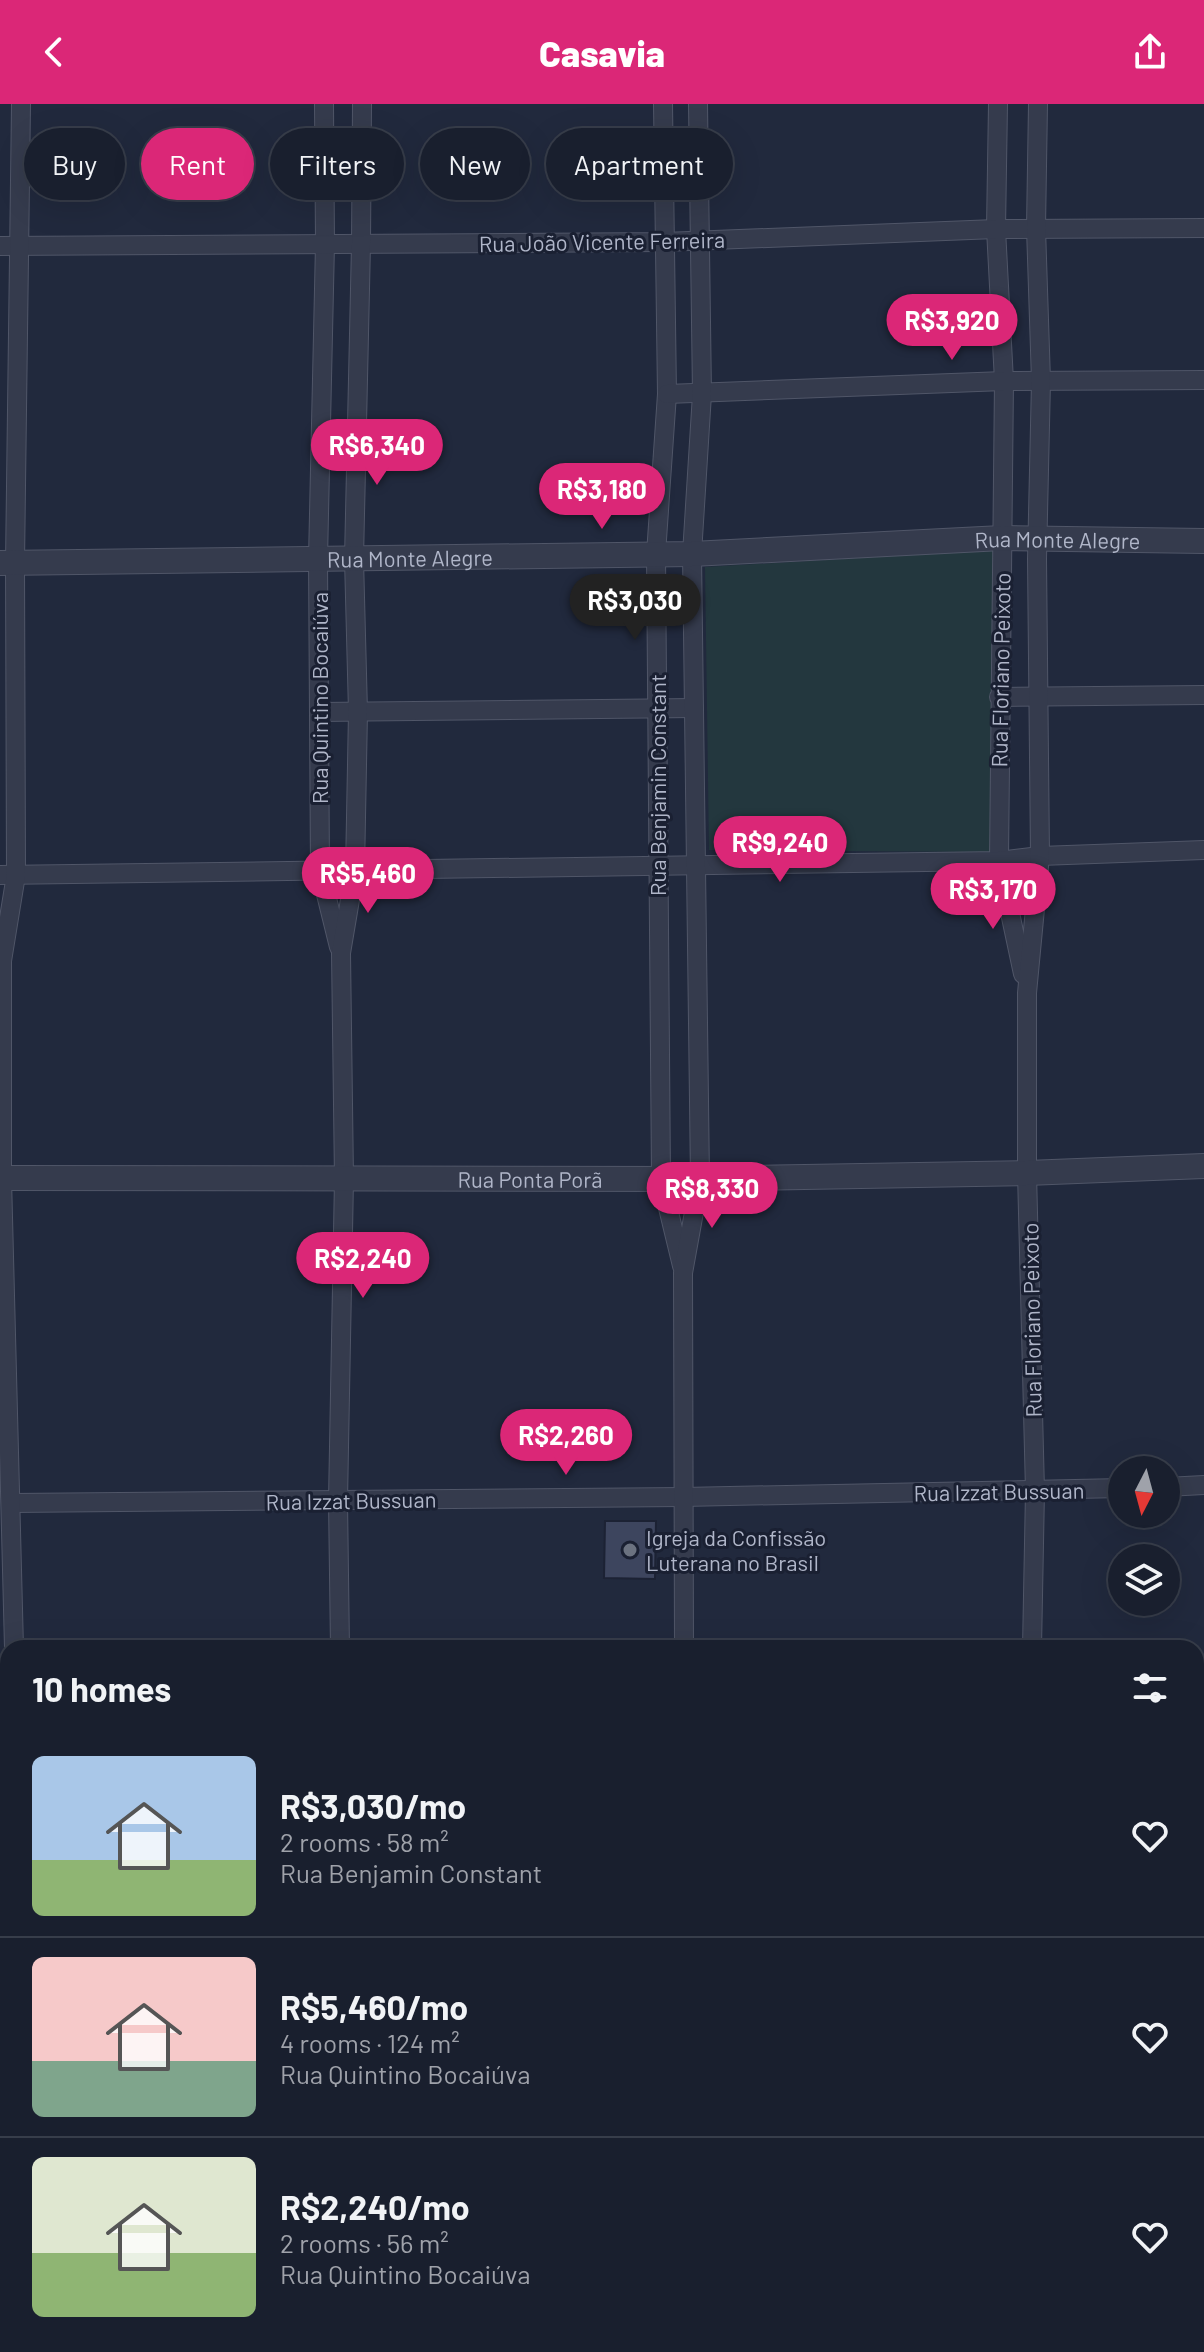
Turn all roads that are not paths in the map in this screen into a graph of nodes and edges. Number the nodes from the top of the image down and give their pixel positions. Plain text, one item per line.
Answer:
1 (21, 104) edge
2 (324, 104) edge
3 (362, 104) edge
4 (663, 104) edge
5 (698, 104) edge
6 (998, 104) edge
7 (1038, 104) edge
8 (1036, 228) junction
9 (1204, 228) edge
10 (996, 229) junction
11 (699, 240) junction
12 (664, 242) junction
13 (325, 244) junction
14 (361, 244) junction
15 (0, 246) edge
16 (20, 246) junction
17 (1204, 380) edge
18 (1004, 381) junction
19 (1041, 381) junction
20 (667, 394) junction
21 (702, 394) junction
22 (1002, 538) junction
23 (1037, 540) junction
24 (1204, 541) edge
25 (656, 554) junction
26 (692, 554) junction
27 (318, 559) junction
28 (354, 559) junction
29 (7, 563) edge
30 (1204, 695) edge
31 (999, 697) junction
32 (1037, 697) junction
33 (657, 708) junction
34 (694, 708) junction
35 (320, 712) junction
36 (358, 712) junction
37 (1204, 850) edge
38 (1040, 856) junction
39 (999, 861) junction
40 (657, 864) junction
41 (696, 864) junction
42 (320, 870) junction
43 (355, 870) junction
44 (8, 875) edge
45 (341, 953) junction
46 (1, 957) edge
47 (1027, 993) junction
48 (1204, 1166) edge
49 (1027, 1173) junction
50 (1, 1178) edge
51 (344, 1179) junction
52 (661, 1179) junction
53 (700, 1179) junction
54 (683, 1273) junction
55 (1204, 1485) edge
56 (1180, 1486) edge
57 (1108, 1488) edge
58 (1035, 1491) junction
59 (683, 1497) junction
60 (338, 1501) junction
61 (12, 1503) junction
62 (14, 1640) edge
63 (340, 1640) edge
64 (684, 1640) edge
65 (1032, 1640) edge

1 - 16 street
2 - 13 street, Rua Quintino Bocaiúva
3 - 14 street, Rua Quintino Bocaiúva
4 - 12 street, Rua Benjamin Constant
5 - 11 street, Rua Benjamin Constant
6 - 10 street, Rua Floriano Peixoto
7 - 8 street, Rua Floriano Peixoto
8 - 9 street, Rua João Vicente Ferreira
8 - 10 street, Rua João Vicente Ferreira
8 - 19 street, Rua Floriano Peixoto
10 - 11 street, Rua João Vicente Ferreira
10 - 18 street, Rua Floriano Peixoto
11 - 12 street, Rua João Vicente Ferreira
11 - 21 street, Rua Benjamin Constant
12 - 14 street, Rua João Vicente Ferreira
12 - 20 street, Rua Benjamin Constant
13 - 14 street, Rua João Vicente Ferreira
13 - 16 street, Rua João Vicente Ferreira
13 - 27 street, Rua Quintino Bocaiúva
14 - 28 street, Rua Quintino Bocaiúva
15 - 16 street, Rua João Vicente Ferreira
16 - 29 street
17 - 19 street
18 - 19 street
18 - 21 street
18 - 22 street, Rua Floriano Peixoto
19 - 23 street, Rua Floriano Peixoto
20 - 21 street
20 - 25 street, Rua Benjamin Constant
21 - 26 street, Rua Benjamin Constant
22 - 23 street, Rua Monte Alegre
22 - 26 street, Rua Monte Alegre
22 - 31 street, Rua Floriano Peixoto
23 - 24 street, Rua Monte Alegre
23 - 32 street, Rua Floriano Peixoto
25 - 26 street, Rua Monte Alegre
25 - 28 street, Rua Monte Alegre
25 - 33 street, Rua Benjamin Constant
26 - 34 street, Rua Benjamin Constant
27 - 28 street, Rua Monte Alegre
27 - 29 street, Rua Monte Alegre
27 - 35 street, Rua Quintino Bocaiúva
28 - 36 street, Rua Quintino Bocaiúva
29 - 44 street
30 - 32 street
31 - 32 street
31 - 39 street, Rua Floriano Peixoto
32 - 38 street, Rua Floriano Peixoto
33 - 34 street
33 - 36 street
33 - 40 street, Rua Benjamin Constant
34 - 41 street, Rua Benjamin Constant
35 - 36 street
35 - 42 street, Rua Quintino Bocaiúva
36 - 43 street, Rua Quintino Bocaiúva
37 - 38 street
38 - 39 street
38 - 47 street, Rua Floriano Peixoto
39 - 41 street
39 - 47 street, Rua Floriano Peixoto
40 - 41 street
40 - 43 street
40 - 52 street, Rua Benjamin Constant
41 - 53 street, Rua Benjamin Constant
42 - 43 street
42 - 44 street
42 - 45 street, Rua Quintino Bocaiúva
43 - 45 street, Rua Quintino Bocaiúva
44 - 46 street
45 - 51 street, Rua Quintino Bocaiúva
46 - 50 street
47 - 49 street, Rua Floriano Peixoto
48 - 49 street, Rua Ponta Porã
49 - 53 street, Rua Ponta Porã
49 - 58 street, Rua Floriano Peixoto
50 - 51 street, Rua Ponta Porã
50 - 61 street
51 - 52 street, Rua Ponta Porã
51 - 60 street, Rua Quintino Bocaiúva
52 - 53 street, Rua Ponta Porã
52 - 54 street, Rua Benjamin Constant
53 - 54 street, Rua Benjamin Constant
54 - 59 street, Rua Benjamin Constant
55 - 56 street
57 - 58 street, Rua Izzat Bussuan
58 - 59 street, Rua Izzat Bussuan
58 - 65 street, Rua Floriano Peixoto
59 - 60 street, Rua Izzat Bussuan
59 - 64 street, Rua Benjamin Constant
60 - 61 street, Rua Izzat Bussuan
60 - 63 street, Rua Quintino Bocaiúva
61 - 62 street

